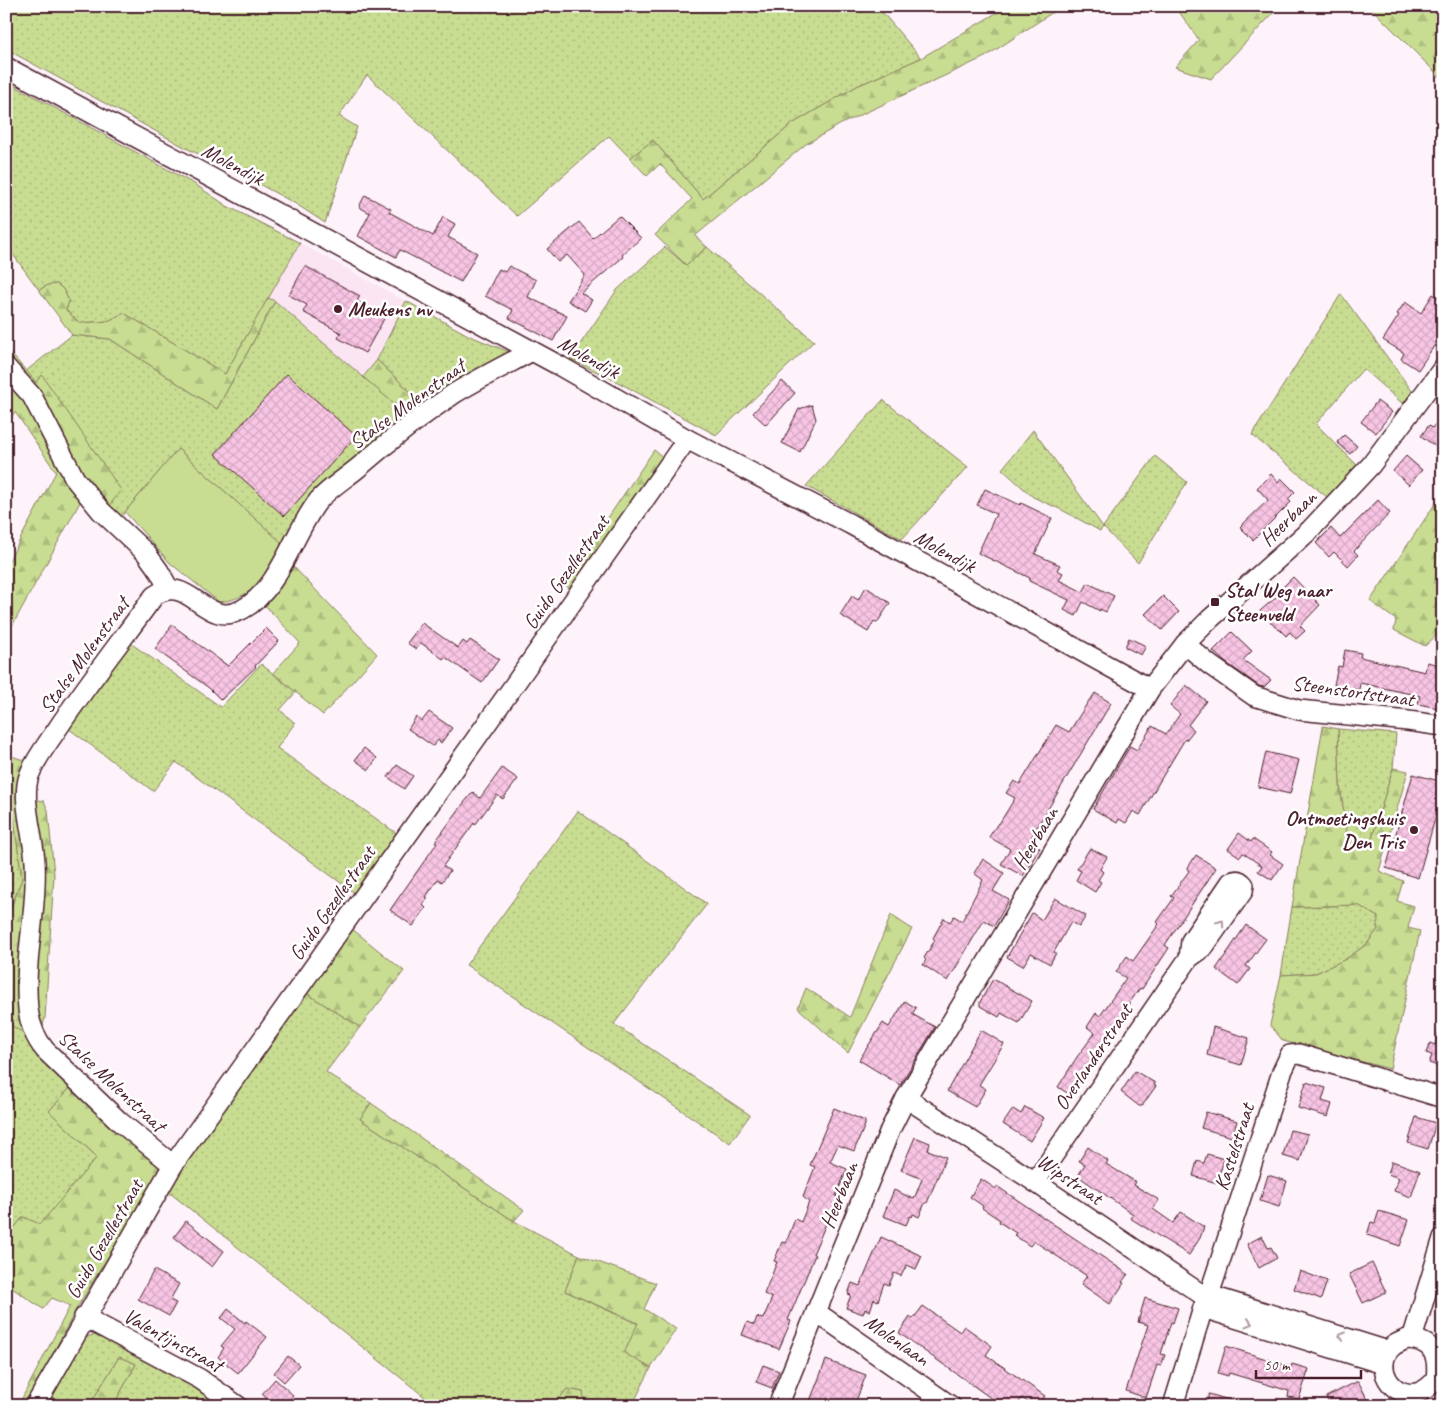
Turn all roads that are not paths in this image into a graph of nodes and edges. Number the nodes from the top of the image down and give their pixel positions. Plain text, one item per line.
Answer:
1 (6, 66) edge
2 (532, 351) junction
3 (6, 367) edge
4 (1443, 368) edge
5 (687, 439) junction
6 (169, 589) junction
7 (1185, 644) junction
8 (1150, 689) junction
9 (1443, 726) edge
10 (1189, 958) dead end
11 (906, 1098) junction
12 (1443, 1098) edge
13 (173, 1165) junction
14 (1035, 1182) junction
15 (1443, 1238) edge
16 (1206, 1300) junction
17 (816, 1312) junction
18 (84, 1317) junction
19 (1412, 1339) junction
20 (1386, 1357) junction
21 (1440, 1375) edge
22 (1399, 1399) edge
23 (34, 1406) edge
24 (238, 1406) edge
25 (778, 1406) edge
26 (951, 1406) edge
27 (1173, 1406) edge

1 - 2 street, Molendijk
2 - 5 street, Molendijk
2 - 6 street, Stalse Molenstraat
3 - 6 street
4 - 7 street, Heerbaan
5 - 8 street, Molendijk
5 - 13 street, Guido Gezellestraat
6 - 13 street, Stalse Molenstraat
7 - 8 street, Heerbaan
7 - 9 street, Steenstortstraat
8 - 11 street, Heerbaan
10 - 14 street, Overlanderstraat
11 - 14 street, Wipstraat
11 - 17 street, Heerbaan
12 - 16 street, Kastelstraat
13 - 18 street, Guido Gezellestraat
14 - 16 street, Wipstraat
15 - 19 street
16 - 20 street, Wipstraat
16 - 27 street, Kastelstraat
17 - 25 street, Heerbaan
17 - 26 street, Molenlaan
18 - 23 street, Guido Gezellestraat
18 - 24 street, Valentijnstraat
19 - 20 street
19 - 21 street
20 - 22 street
21 - 22 street

